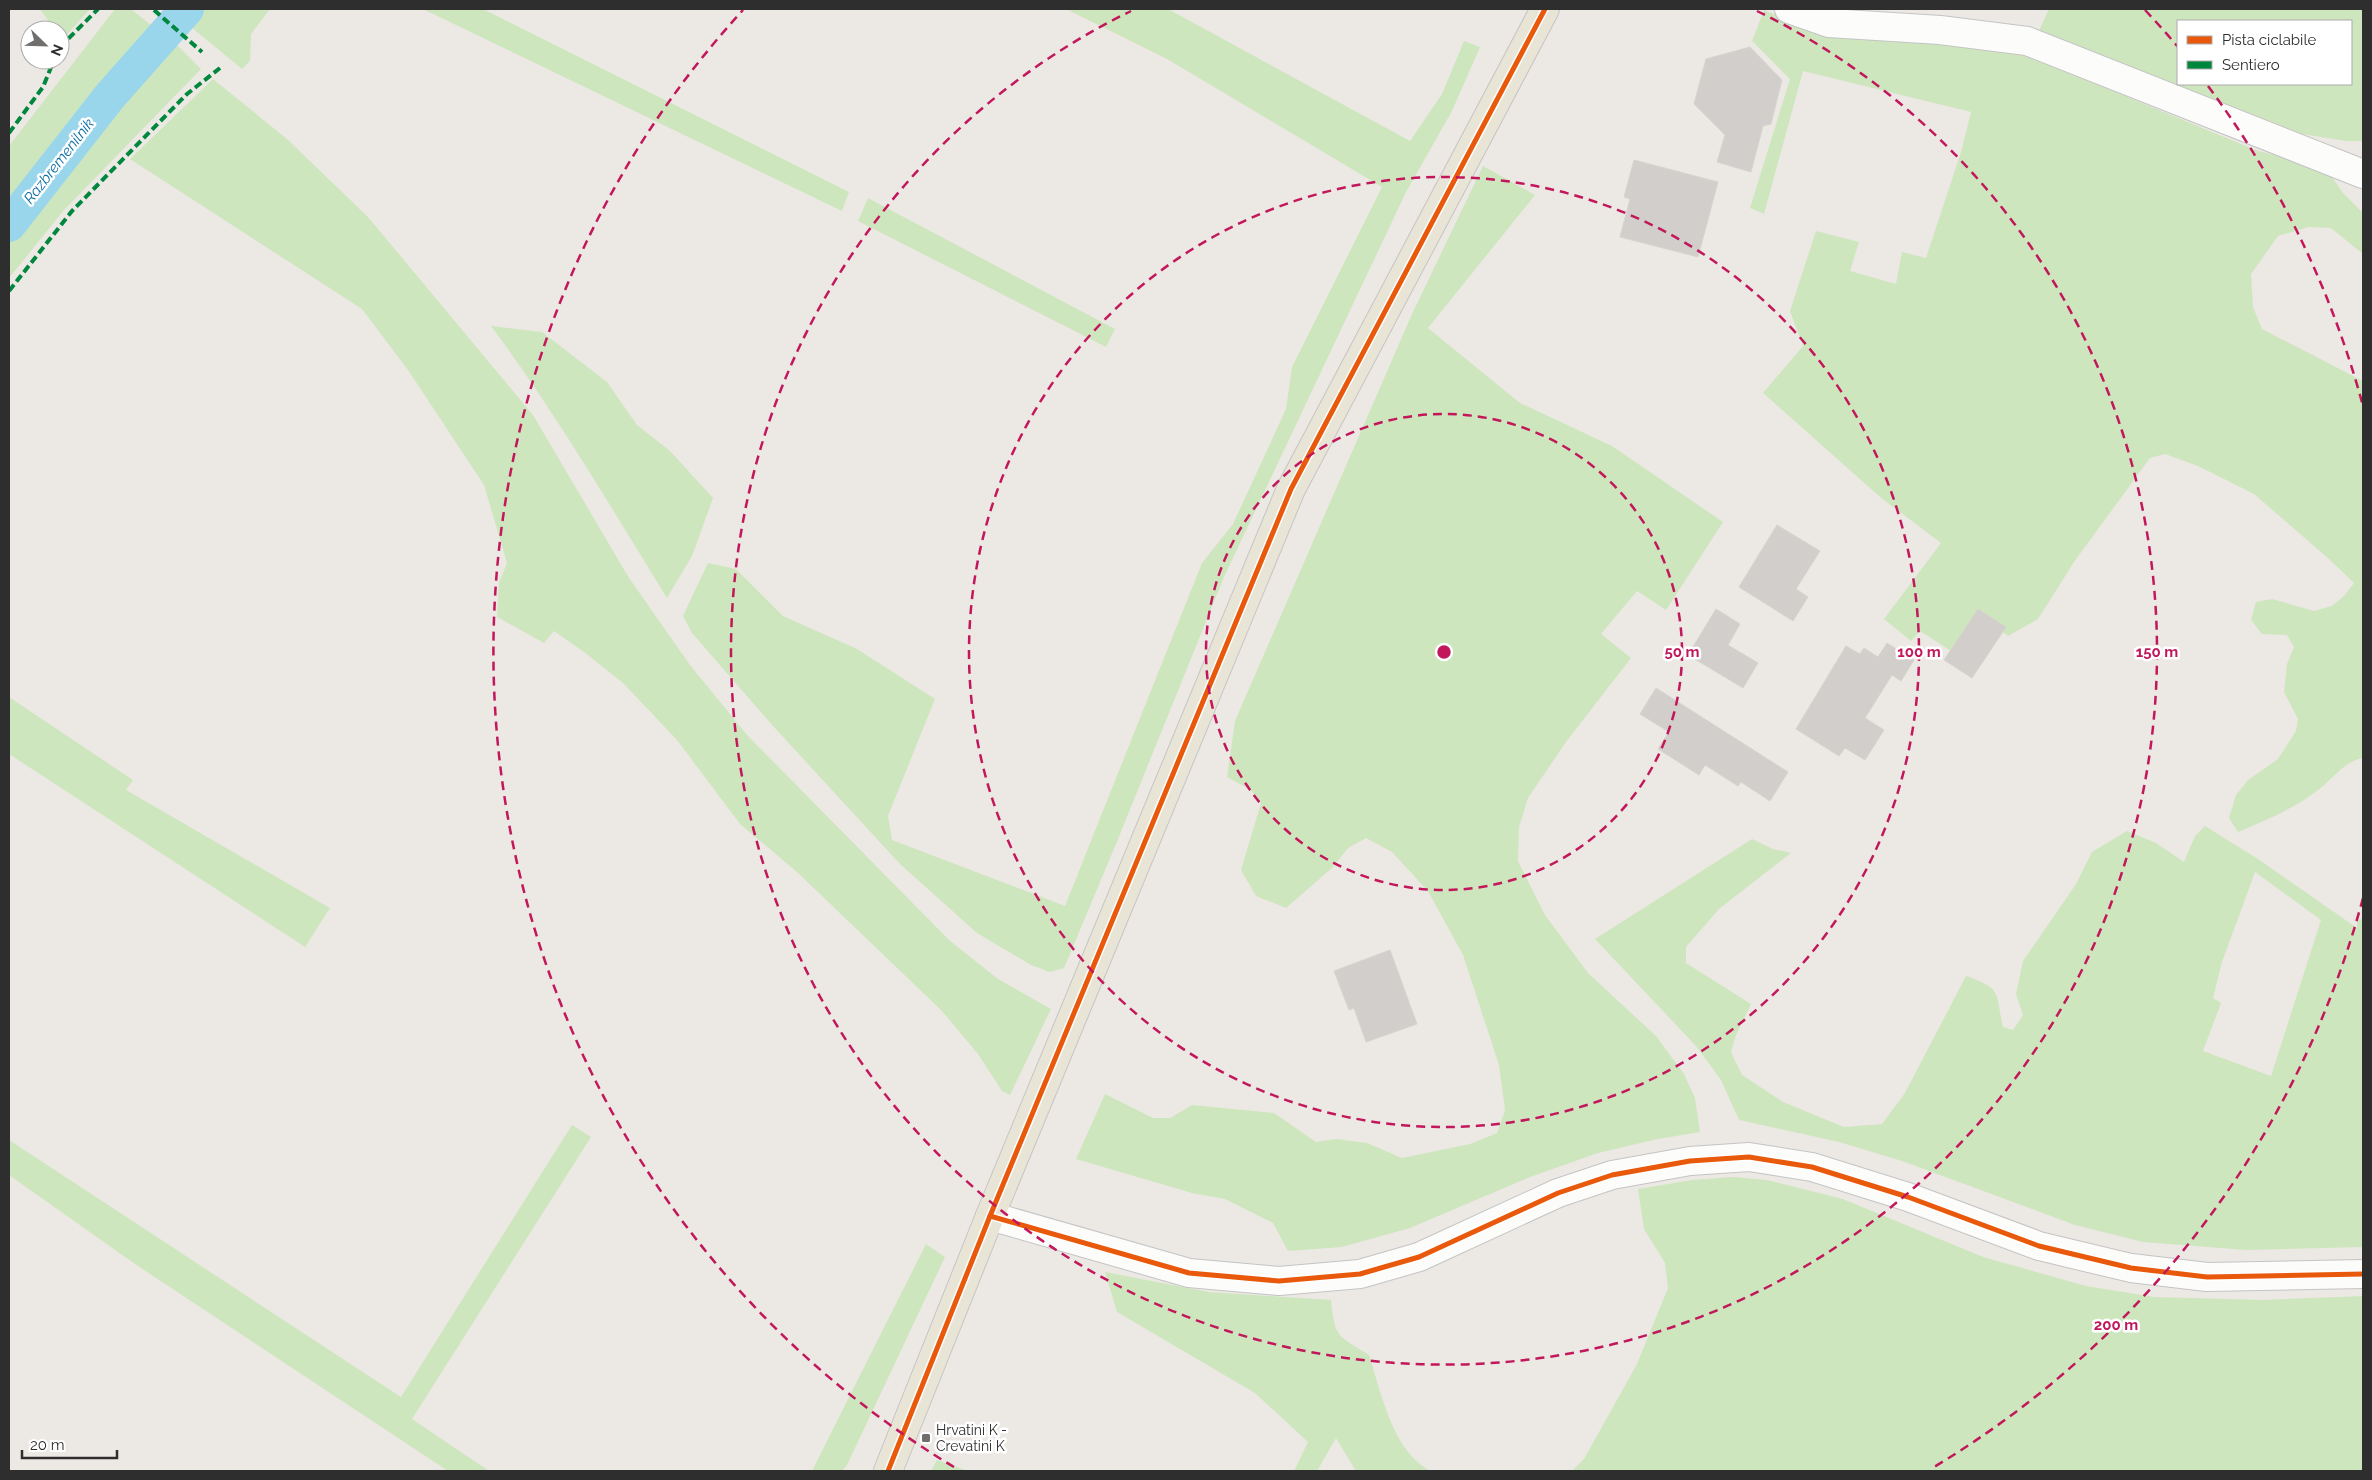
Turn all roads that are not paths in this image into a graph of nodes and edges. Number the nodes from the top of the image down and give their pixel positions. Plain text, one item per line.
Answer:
1 (1545, 9) edge
2 (1789, 9) edge
3 (2363, 174) edge
4 (990, 1216) junction
5 (2363, 1274) edge
6 (888, 1471) edge

1 - 4 main road
2 - 3 street
4 - 5 street
4 - 6 main road

